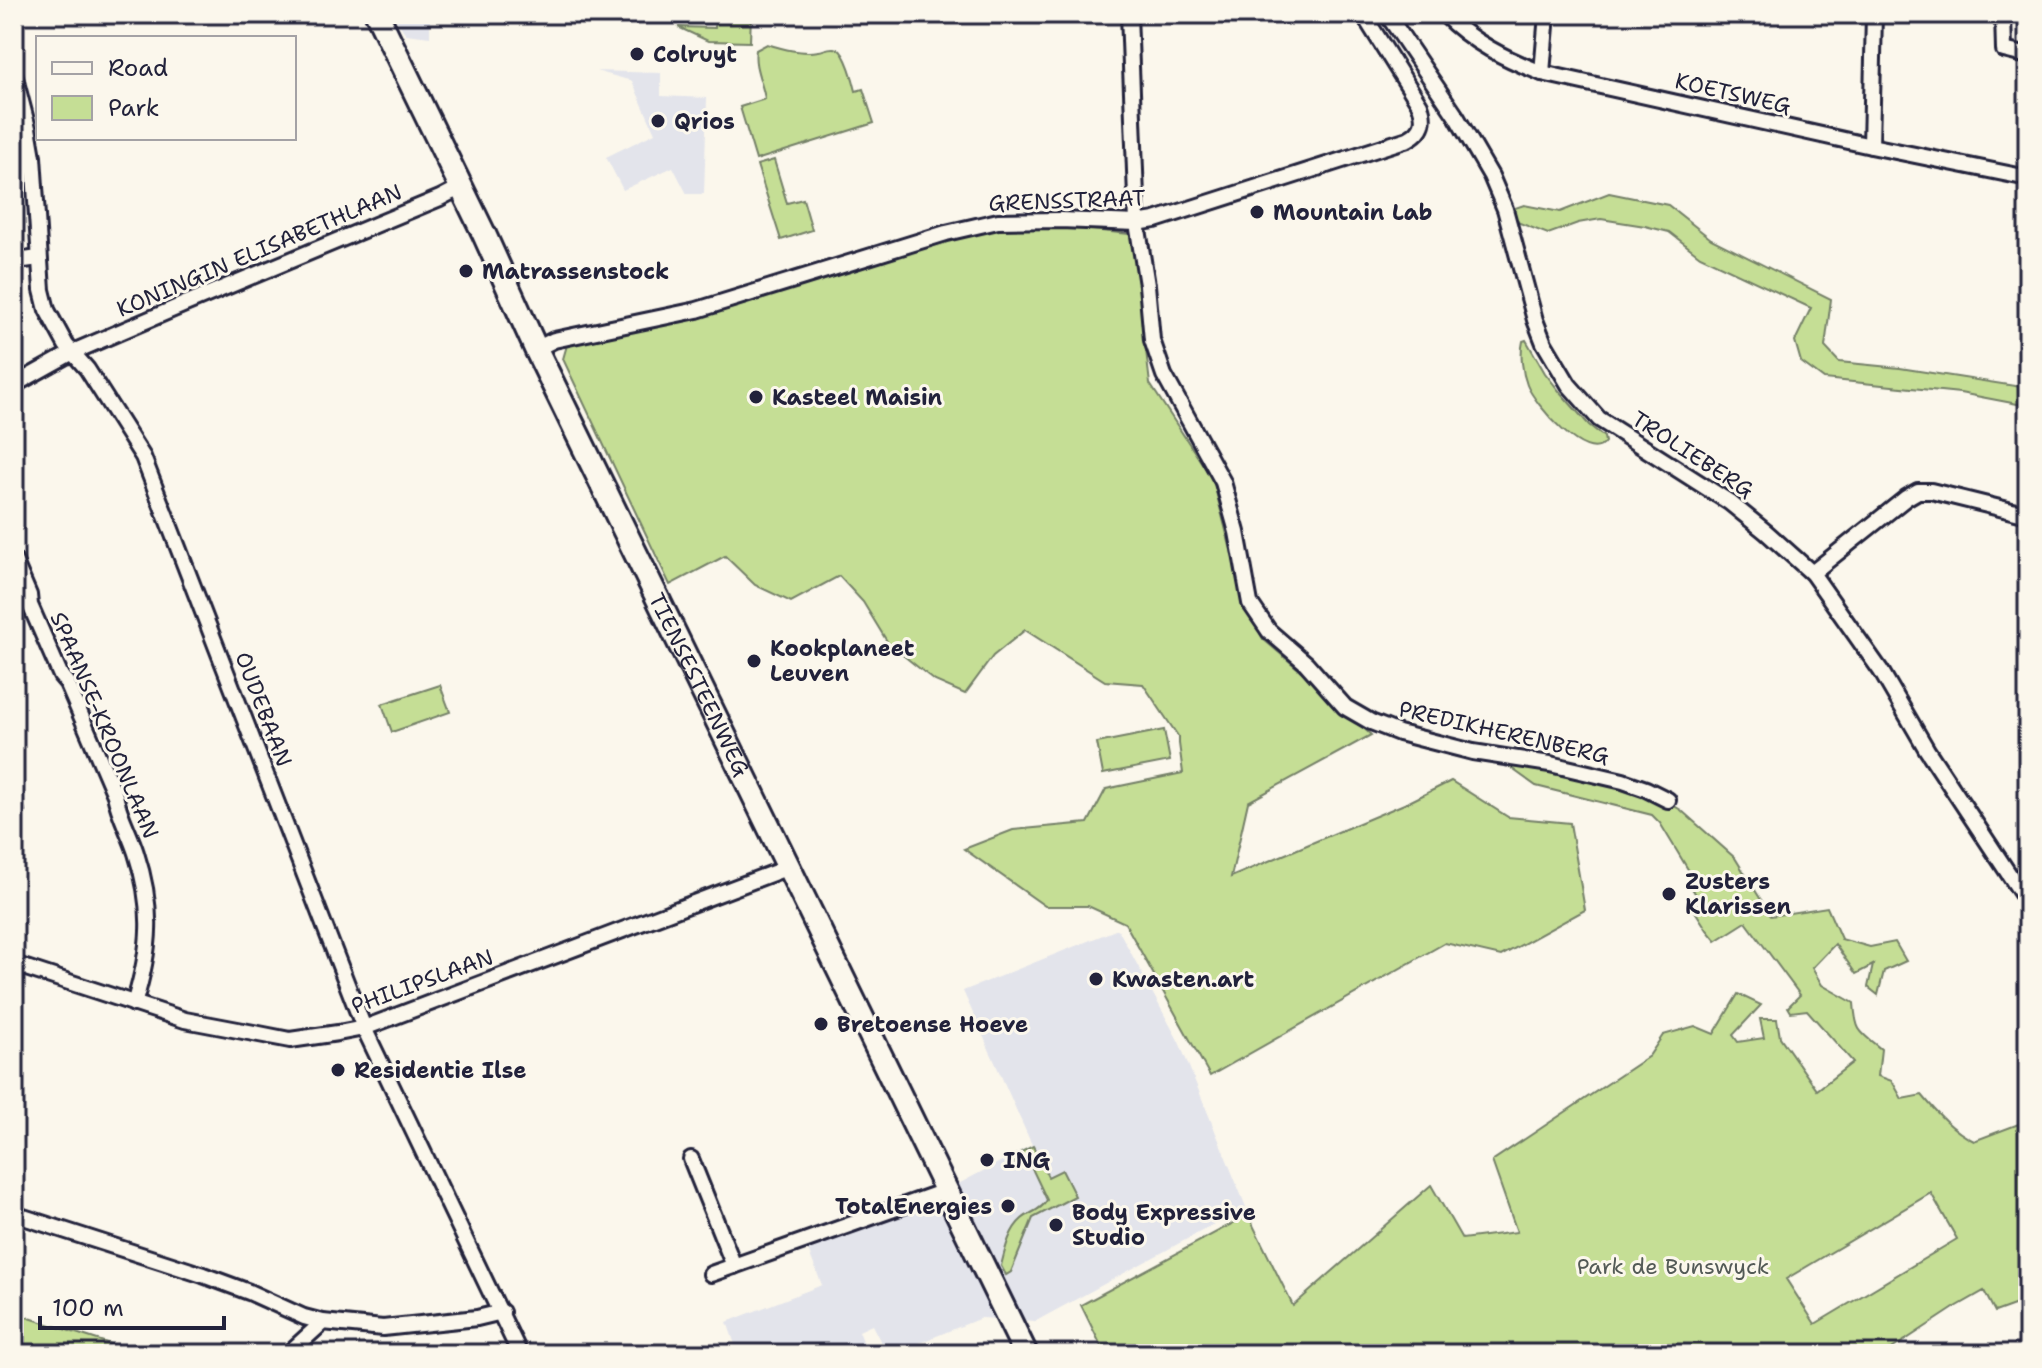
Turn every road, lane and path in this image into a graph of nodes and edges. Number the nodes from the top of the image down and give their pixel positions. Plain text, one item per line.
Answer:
1 (377, 14) edge
2 (1129, 14) edge
3 (1363, 14) edge
4 (1387, 14) edge
5 (1444, 14) edge
6 (1547, 14) edge
7 (1874, 14) edge
8 (2003, 14) edge
9 (2028, 56) edge
10 (1542, 73) junction
11 (14, 74) edge
12 (1871, 146) junction
13 (2028, 178) edge
14 (461, 187) junction
15 (1137, 223) junction
16 (14, 252) edge
17 (39, 258) junction
18 (536, 349) junction
19 (73, 352) junction
20 (14, 385) edge
21 (2028, 515) edge
22 (14, 560) edge
23 (1812, 573) junction
24 (1668, 800) dead end
25 (14, 804) edge
26 (14, 819) edge
27 (789, 867) junction
28 (2028, 903) edge
29 (14, 964) edge
30 (134, 1004) junction
31 (364, 1028) junction
32 (691, 1159) dead end
33 (945, 1191) junction
34 (14, 1214) edge
35 (734, 1266) junction
36 (711, 1274) dead end
37 (502, 1312) junction
38 (323, 1322) junction
39 (288, 1354) edge
40 (520, 1354) edge
41 (1026, 1354) edge

1 - 14 main road, TIENSESTEENWEG
2 - 15 street, PREDIKHERENBERG
3 - 15 street, GRENSSTRAAT
4 - 23 street, TROLIEBERG
5 - 10 street, KOETSWEG
6 - 10 street
7 - 12 street
8 - 9 street
10 - 12 street, KOETSWEG
11 - 17 street, OUDEBAAN
12 - 13 street, KOETSWEG
14 - 18 main road, TIENSESTEENWEG
14 - 19 street, KONINGIN ELISABETHLAAN
15 - 18 street, GRENSSTRAAT
15 - 24 street, PREDIKHERENBERG
16 - 17 street
17 - 19 street, OUDEBAAN
18 - 27 main road, TIENSESTEENWEG
19 - 20 street, KONINGIN ELISABETHLAAN
19 - 31 street, OUDEBAAN
21 - 23 street
22 - 30 street, SPAANSE-KROONLAAN
23 - 28 street, TROLIEBERG
25 - 26 street
27 - 31 street, PHILIPSLAAN
27 - 33 main road, TIENSESTEENWEG
29 - 30 street, PHILIPSLAAN
30 - 31 street, PHILIPSLAAN
31 - 37 street, OUDEBAAN
32 - 35 street
33 - 35 street
33 - 41 main road, TIENSESTEENWEG
34 - 38 street
35 - 36 street
37 - 38 street
37 - 40 street, OUDEBAAN
38 - 39 street

